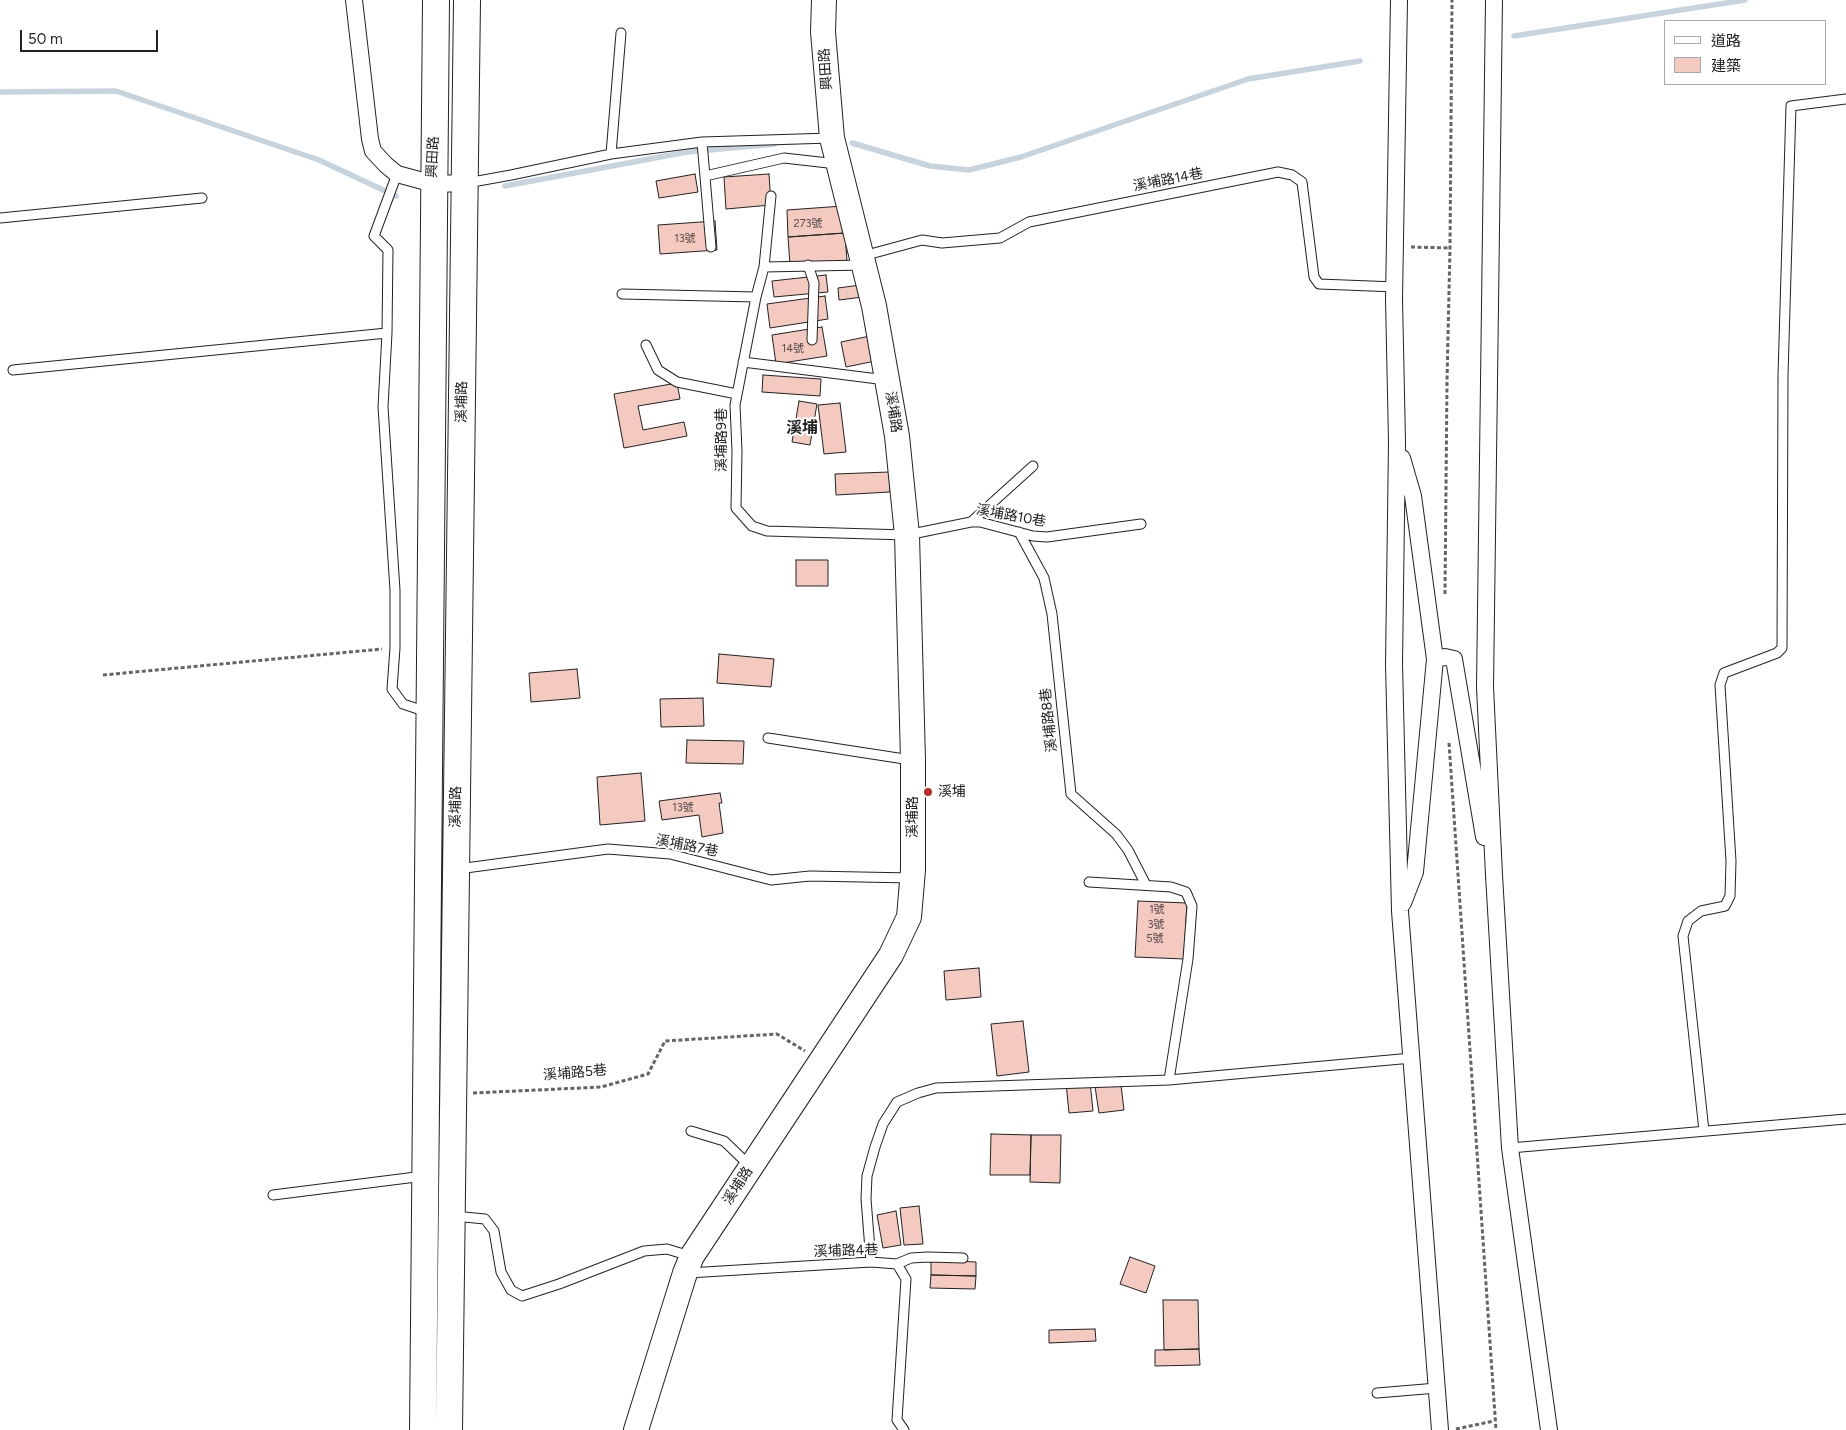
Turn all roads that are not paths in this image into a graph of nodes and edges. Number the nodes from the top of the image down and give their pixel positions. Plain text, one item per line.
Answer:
1 (354, 0) edge
2 (436, 0) edge
3 (467, 0) edge
4 (824, 0) edge
5 (1398, 0) edge
6 (1494, 0) edge
7 (621, 33) dead end
8 (1846, 100) edge
9 (832, 138) junction
10 (702, 146) junction
11 (611, 154) junction
12 (838, 164) junction
13 (705, 172) junction
14 (397, 174) junction
15 (465, 183) junction
16 (434, 184) junction
17 (771, 196) dead end
18 (202, 198) dead end
19 (0, 218) edge
20 (711, 247) dead end
21 (864, 260) junction
22 (808, 265) junction
23 (764, 266) junction
24 (1396, 287) junction
25 (622, 294) dead end
26 (756, 297) junction
27 (388, 333) junction
28 (812, 340) dead end
29 (646, 346) dead end
30 (743, 362) junction
31 (13, 370) dead end
32 (888, 380) junction
33 (737, 394) junction
34 (1397, 442) junction
35 (1033, 466) dead end
36 (971, 522) junction
37 (1140, 524) dead end
38 (1019, 532) junction
39 (907, 535) junction
40 (1435, 658) junction
41 (429, 712) junction
42 (768, 738) dead end
43 (913, 760) junction
44 (455, 869) junction
45 (1494, 876) junction
46 (912, 878) junction
47 (1089, 882) dead end
48 (1146, 885) junction
49 (1400, 911) junction
50 (1412, 1058) junction
51 (1169, 1080) junction
52 (1846, 1119) edge
53 (1704, 1130) junction
54 (691, 1131) dead end
55 (1510, 1148) junction
56 (751, 1167) junction
57 (425, 1176) junction
58 (273, 1195) dead end
59 (451, 1216) junction
60 (963, 1258) dead end
61 (871, 1262) junction
62 (897, 1264) junction
63 (688, 1265) junction
64 (1437, 1388) junction
65 (1377, 1393) dead end
66 (423, 1430) edge
67 (449, 1430) edge
68 (636, 1430) edge
69 (904, 1430) edge
70 (1440, 1430) edge
71 (1550, 1430) edge

1 - 14 street, 興田路
2 - 16 main road, 興田路
3 - 15 main road
4 - 9 street, 興田路
5 - 24 street
6 - 45 street
7 - 11 lane
8 - 53 lane
9 - 10 lane
9 - 12 street, 溪埔路
10 - 11 lane
10 - 13 lane
11 - 15 lane
12 - 13 lane
12 - 21 street, 溪埔路
13 - 20 lane
14 - 16 street, 興田路
14 - 27 lane
15 - 16 street
15 - 44 main road, 溪埔路
16 - 41 main road, 溪埔路
17 - 23 lane, 溪埔路9巷
18 - 19 lane
21 - 22 lane
21 - 24 lane, 溪埔路14巷
21 - 32 street, 溪埔路
22 - 23 lane
22 - 28 lane
23 - 26 lane, 溪埔路9巷
24 - 34 street
25 - 26 lane
26 - 30 lane, 溪埔路9巷
27 - 31 lane
27 - 41 lane
29 - 33 lane
30 - 32 lane
30 - 33 lane, 溪埔路9巷
32 - 39 street, 溪埔路
33 - 39 lane, 溪埔路9巷
34 - 40 street
34 - 49 street
35 - 36 lane
36 - 38 lane, 溪埔路10巷
36 - 39 lane, 溪埔路10巷
37 - 38 lane, 溪埔路10巷
38 - 48 lane, 溪埔路8巷
39 - 43 street, 溪埔路
40 - 45 street
40 - 49 street
41 - 57 main road, 溪埔路
42 - 43 lane
43 - 46 street, 溪埔路
44 - 46 lane, 溪埔路7巷
44 - 59 main road, 溪埔路
45 - 55 street
46 - 56 street, 溪埔路
47 - 48 lane
48 - 51 lane
49 - 50 street
50 - 51 lane
50 - 64 street
51 - 61 lane
52 - 53 lane
53 - 55 lane
54 - 56 lane
55 - 71 street
56 - 63 street, 溪埔路
57 - 58 lane
57 - 66 main road, 溪埔路
59 - 63 lane
59 - 67 main road, 溪埔路
60 - 62 lane
61 - 62 lane, 溪埔路4巷
61 - 63 lane, 溪埔路4巷
62 - 69 lane, 溪埔路4巷
63 - 68 street, 溪埔路
64 - 65 lane
64 - 70 street

